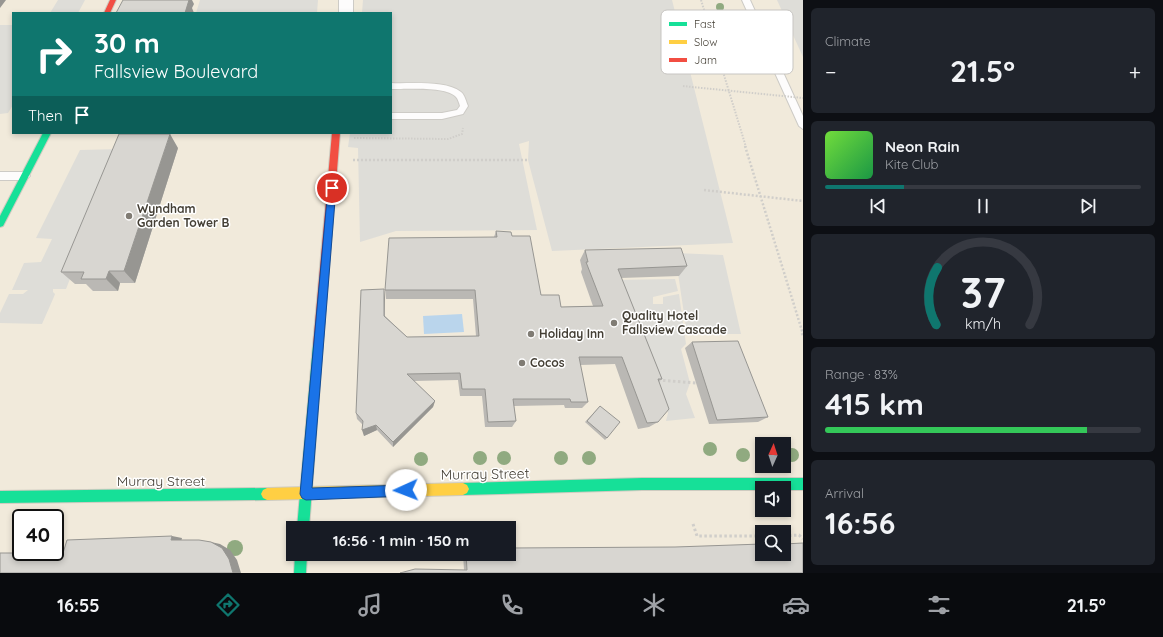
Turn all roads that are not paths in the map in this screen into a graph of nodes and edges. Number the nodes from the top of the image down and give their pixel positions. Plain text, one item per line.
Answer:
1 (113, 0) edge
2 (346, 0) edge
3 (746, 0) edge
4 (751, 10) edge
5 (107, 12) edge
6 (346, 12) edge
7 (779, 74) edge
8 (392, 86) edge
9 (392, 116) edge
10 (803, 126) edge
11 (46, 134) edge
12 (336, 136) edge
13 (0, 176) edge
14 (25, 176) junction
15 (0, 224) edge
16 (803, 484) edge
17 (306, 494) junction
18 (0, 497) edge
19 (304, 521) edge
20 (301, 561) edge
21 (300, 573) edge

1 - 5 street
2 - 6 street
3 - 4 lane
7 - 10 lane
8 - 9 lane
11 - 14 street
12 - 17 street
13 - 14 lane
14 - 15 street
16 - 17 street, Murray Street
17 - 18 street, Murray Street
17 - 19 street
20 - 21 street

